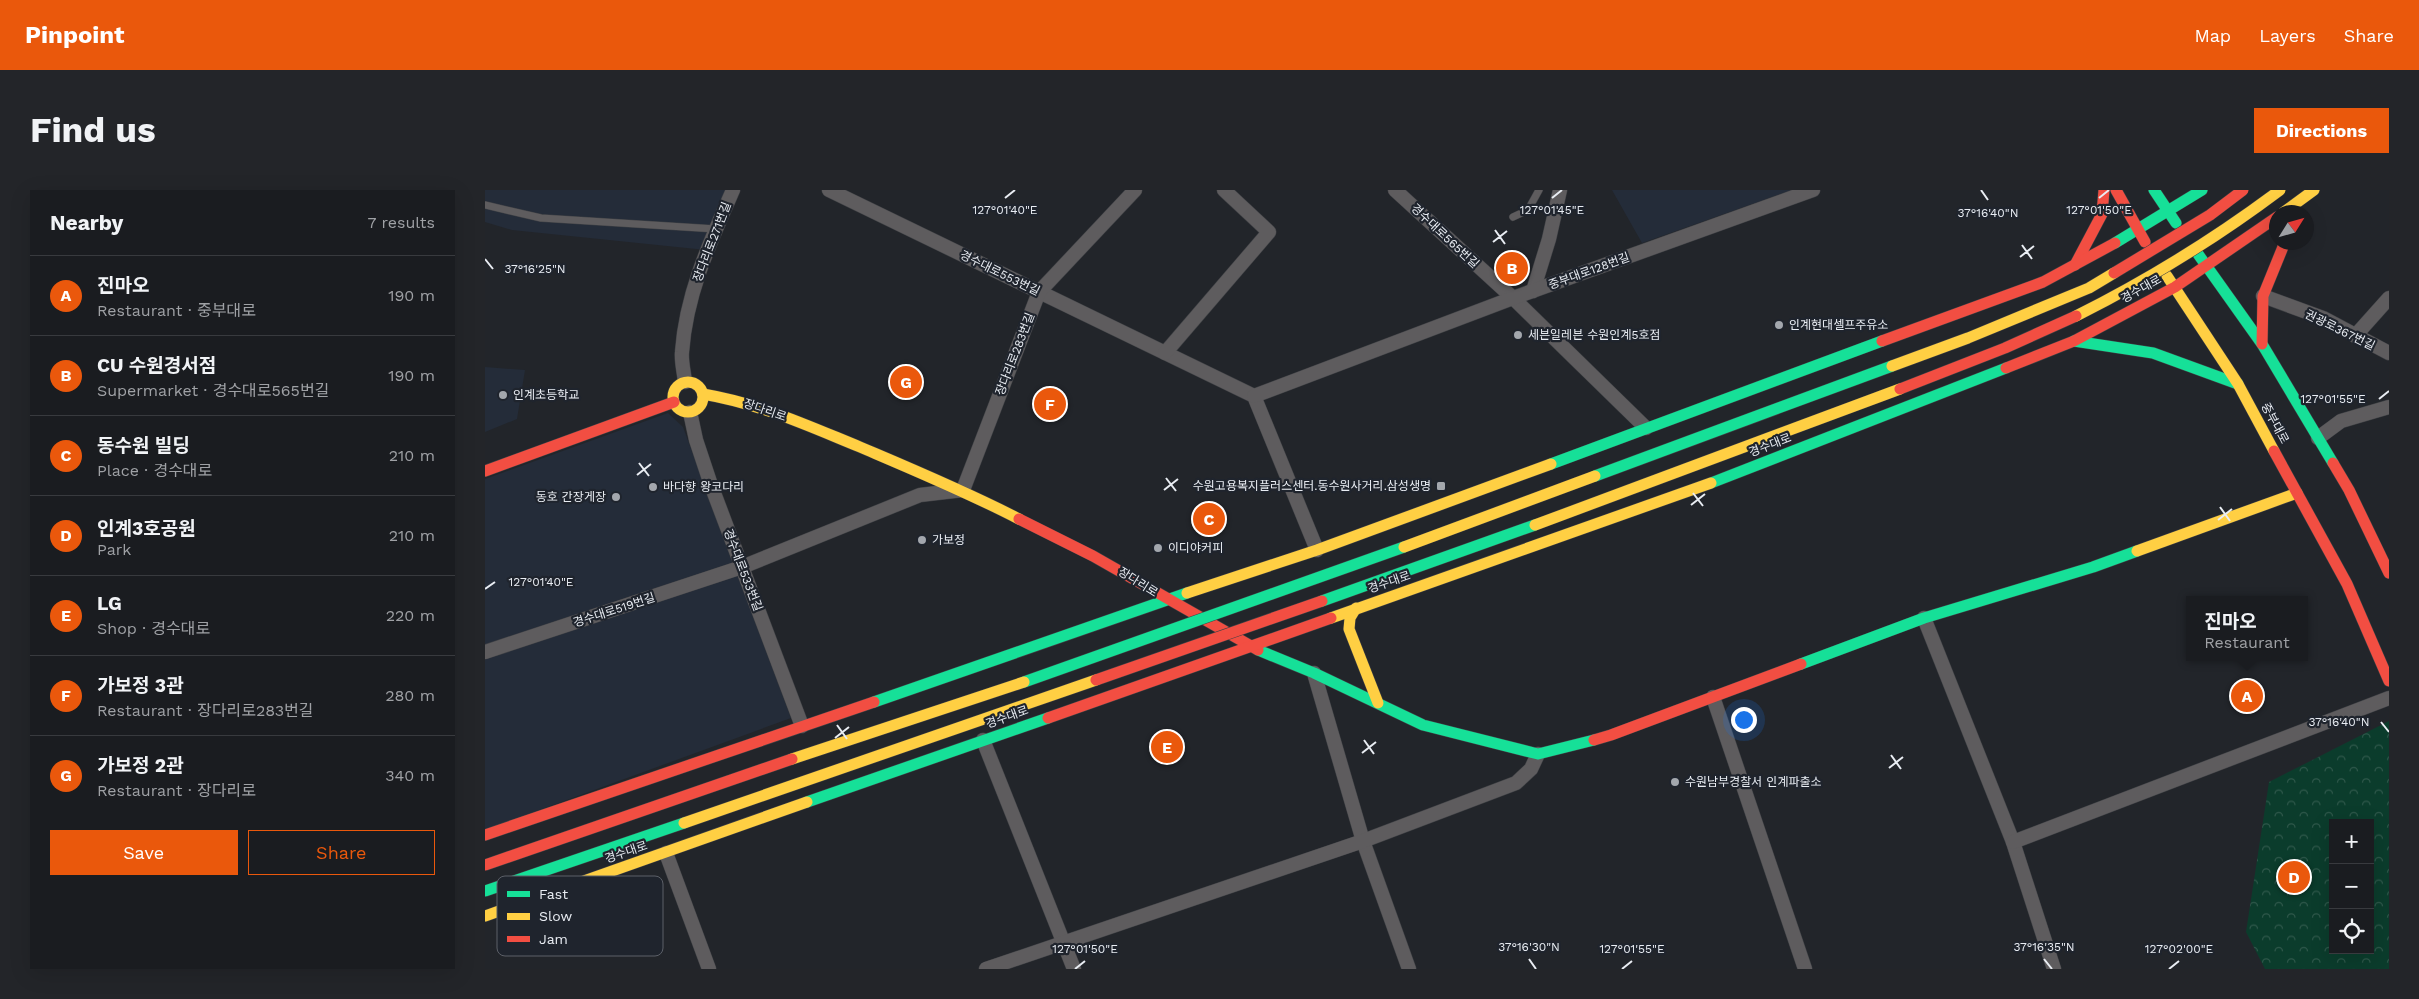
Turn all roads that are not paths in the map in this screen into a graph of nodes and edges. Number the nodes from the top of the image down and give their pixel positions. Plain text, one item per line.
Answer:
1 (733, 190) edge
2 (1135, 190) edge
3 (1224, 190) edge
4 (1395, 190) edge
5 (1539, 190) edge
6 (1559, 190) edge
7 (1813, 190) edge
8 (2104, 190) edge
9 (2116, 190) edge
10 (2154, 190) edge
11 (2202, 190) edge
12 (2243, 190) edge
13 (2280, 190) edge
14 (2314, 190) edge
15 (833, 191) edge
16 (2303, 199) junction
17 (485, 205) edge
18 (2294, 205) edge
19 (2300, 205) edge
20 (2169, 211) junction
21 (1513, 217) dead end
22 (2269, 222) edge
23 (716, 229) junction
24 (2137, 231) junction
25 (2282, 250) edge
26 (2075, 265) junction
27 (2205, 266) junction
28 (2175, 287) junction
29 (1533, 291) junction
30 (1039, 292) junction
31 (2263, 296) junction
32 (1513, 298) junction
33 (2389, 298) edge
34 (2355, 336) junction
35 (2074, 341) junction
36 (2262, 344) junction
37 (1165, 353) junction
38 (2389, 353) edge
39 (685, 382) junction
40 (2238, 384) junction
41 (703, 394) junction
42 (1254, 396) junction
43 (674, 402) junction
44 (2389, 407) edge
45 (690, 412) junction
46 (1646, 428) junction
47 (2318, 438) junction
48 (485, 471) edge
49 (963, 490) junction
50 (2297, 493) junction
51 (1317, 550) junction
52 (742, 567) junction
53 (2389, 573) edge
54 (1166, 600) junction
55 (1356, 608) junction
56 (1924, 618) junction
57 (1247, 646) junction
58 (485, 652) edge
59 (1314, 673) junction
60 (2389, 681) edge
61 (1713, 696) junction
62 (2389, 698) edge
63 (1378, 703) junction
64 (802, 726) junction
65 (983, 740) junction
66 (1538, 754) junction
67 (485, 835) edge
68 (1363, 841) junction
69 (2013, 842) junction
70 (666, 852) junction
71 (485, 865) edge
72 (526, 876) edge
73 (598, 876) edge
74 (497, 886) edge
75 (485, 890) edge
76 (497, 912) edge
77 (485, 916) edge
78 (1065, 942) junction
79 (709, 969) edge
80 (986, 969) edge
81 (1074, 969) edge
82 (1409, 969) edge
83 (1805, 969) edge
84 (2054, 969) edge

1 - 23 street, 장다리로271번길
2 - 30 street, 장다리로283번길
3 - 37 street
4 - 32 street, 경수대로565번길
5 - 21 lane
6 - 29 street
7 - 29 street, 중부대로128번길
8 - 26 main road
9 - 24 main road, 중부대로
10 - 20 main road
11 - 20 main road
12 - 71 main road, bridge
13 - 72 main road, bridge
14 - 16 main road
15 - 30 street, 경수대로553번길
16 - 18 main road
16 - 19 main road
17 - 23 lane
20 - 24 main road
20 - 27 main road
22 - 27 main road, 경수대로
23 - 39 street, 장다리로271번길
24 - 26 main road
24 - 28 main road, 중부대로
25 - 31 main road
26 - 46 main road
27 - 28 main road, 경수대로
27 - 36 main road
28 - 35 main road, 경수대로
28 - 40 main road, 중부대로
29 - 32 street, 중부대로128번길
30 - 37 street, 경수대로553번길
30 - 49 street, 장다리로283번길
31 - 34 street, 권광로367번길
31 - 36 main road
32 - 42 street, 중부대로128번길
32 - 46 street, 경수대로565번길
33 - 34 street
34 - 38 street, 권광로367번길
35 - 40 main road
35 - 55 main road, 경수대로
36 - 47 main road
37 - 42 street, 경수대로553번길
39 - 41 main road
39 - 43 main road
40 - 50 main road, 중부대로
41 - 45 main road
41 - 49 main road, 장다리로
42 - 51 street
43 - 45 main road
43 - 48 main road
44 - 47 street
45 - 52 street, 경수대로533번길
46 - 51 main road
47 - 53 main road
49 - 52 street
49 - 54 main road, 장다리로
50 - 56 main road
50 - 60 main road, 중부대로
51 - 54 main road
52 - 58 street, 경수대로519번길
52 - 64 street, 경수대로533번길
54 - 57 main road, 장다리로
54 - 64 main road
55 - 57 main road, 경수대로
55 - 63 main road
56 - 61 main road
56 - 69 street
57 - 59 main road, 장다리로
57 - 65 main road, 경수대로
59 - 63 main road, 장다리로
59 - 68 street
61 - 66 main road
61 - 83 street
62 - 69 street
63 - 66 main road, 장다리로
64 - 67 main road
65 - 70 main road, 경수대로
65 - 78 street
66 - 68 street
68 - 78 street
68 - 82 street
69 - 84 street
70 - 73 main road, 경수대로
70 - 79 street
74 - 75 main road, bridge
76 - 77 main road, 경수대로
78 - 80 street
78 - 81 street

